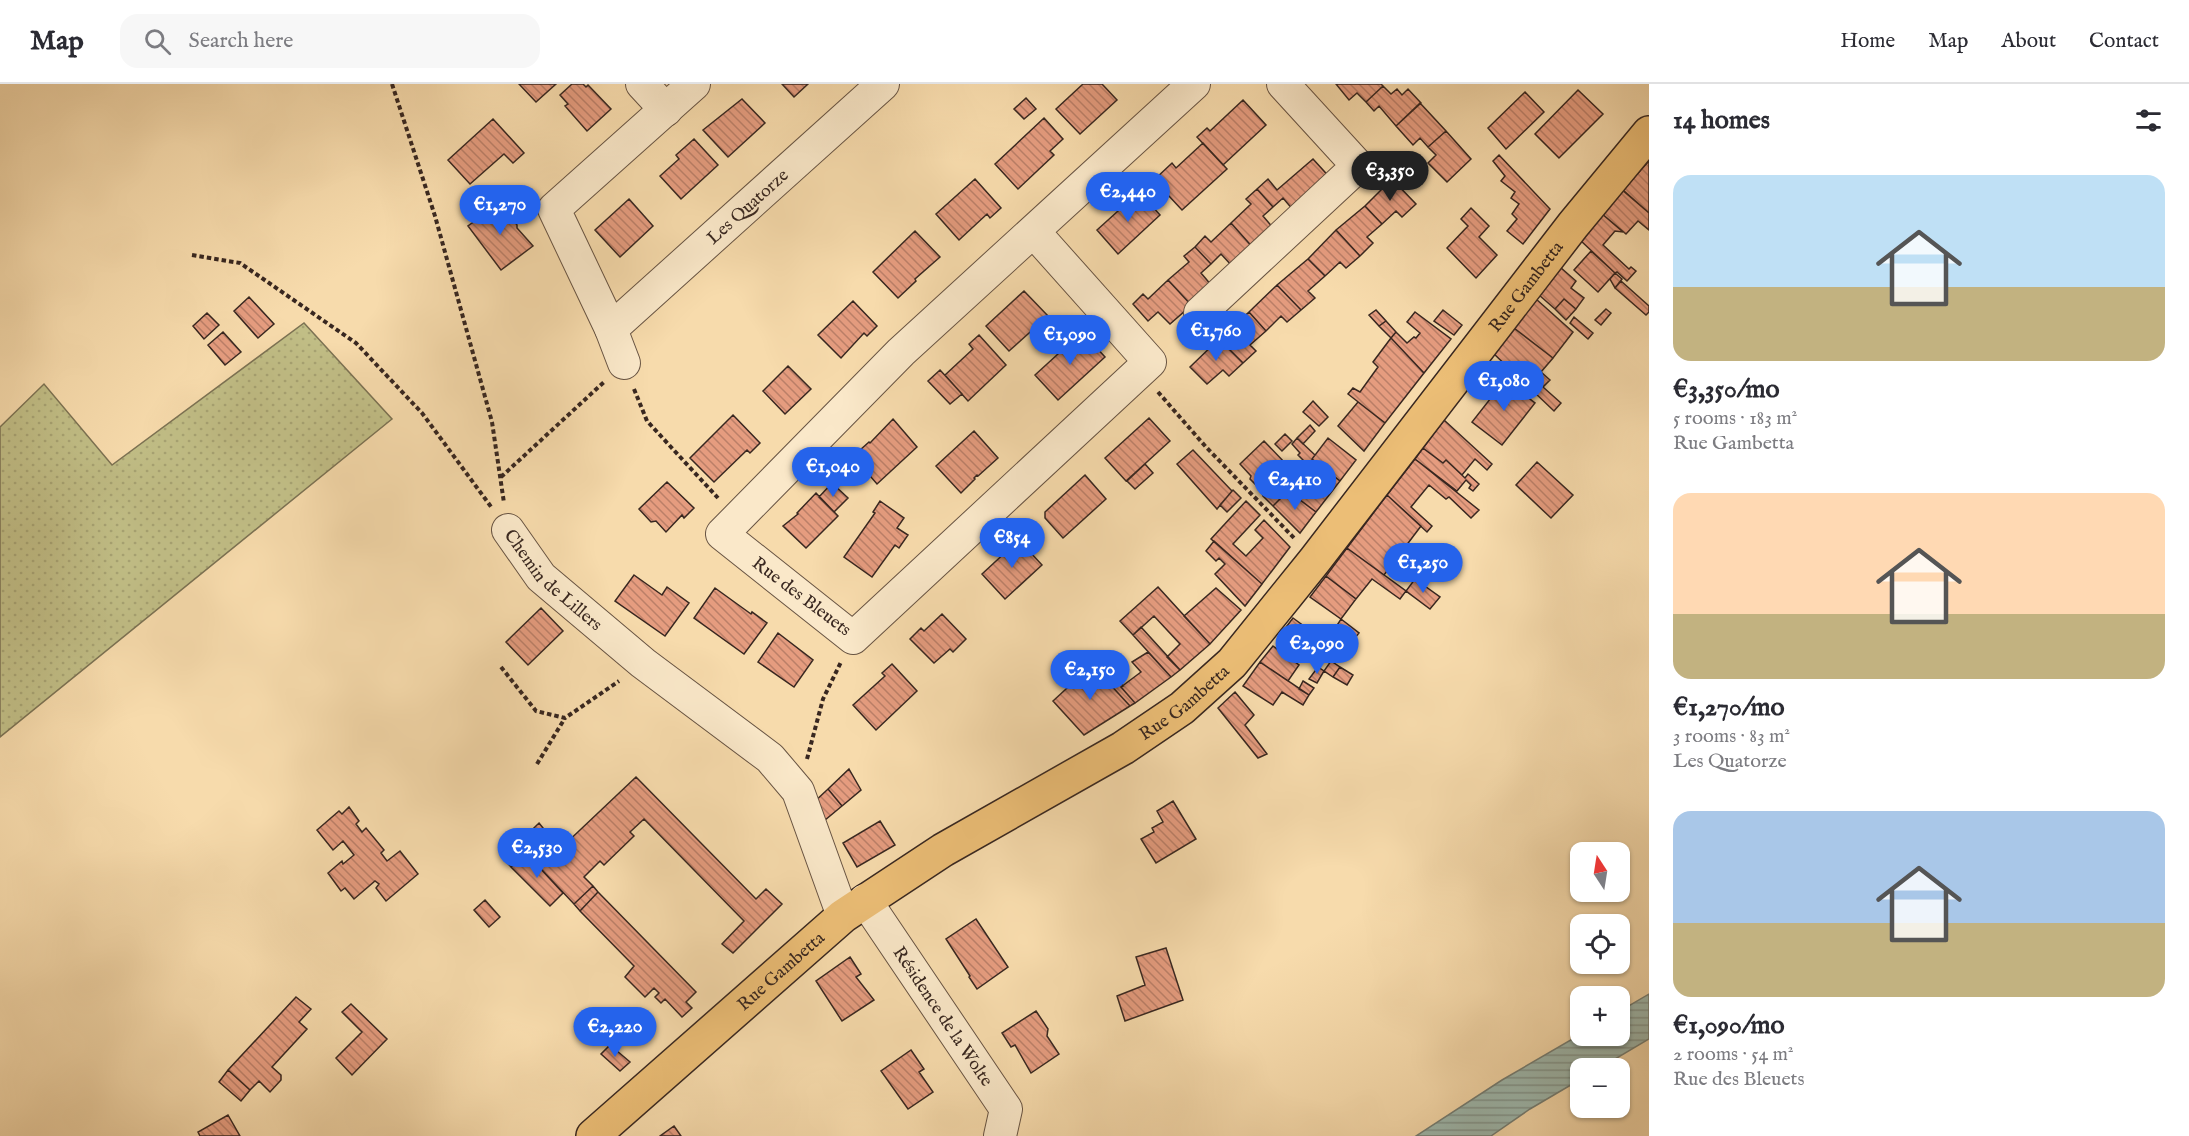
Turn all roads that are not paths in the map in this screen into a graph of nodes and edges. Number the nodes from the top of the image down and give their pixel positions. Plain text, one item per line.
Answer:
1 (642, 84) edge
2 (694, 84) edge
3 (883, 84) edge
4 (1194, 84) edge
5 (1283, 84) edge
6 (666, 110) junction
7 (1649, 133) edge
8 (1034, 232) junction
9 (1200, 313) dead end
10 (611, 329) junction
11 (624, 363) road end
12 (508, 530) road end
13 (854, 908) junction
14 (594, 1135) edge
15 (1000, 1136) edge

1 - 6 street
2 - 6 street
3 - 10 street, Les Quatorze
4 - 8 street, Rue des Bleuets
5 - 9 street
6 - 10 street
7 - 13 main road, Rue Gambetta
8 - 8 street, Rue des Bleuets
10 - 11 street
12 - 13 street, Chemin de Lillers
13 - 14 main road, Rue Gambetta
13 - 15 street, Résidence de la Wolte

